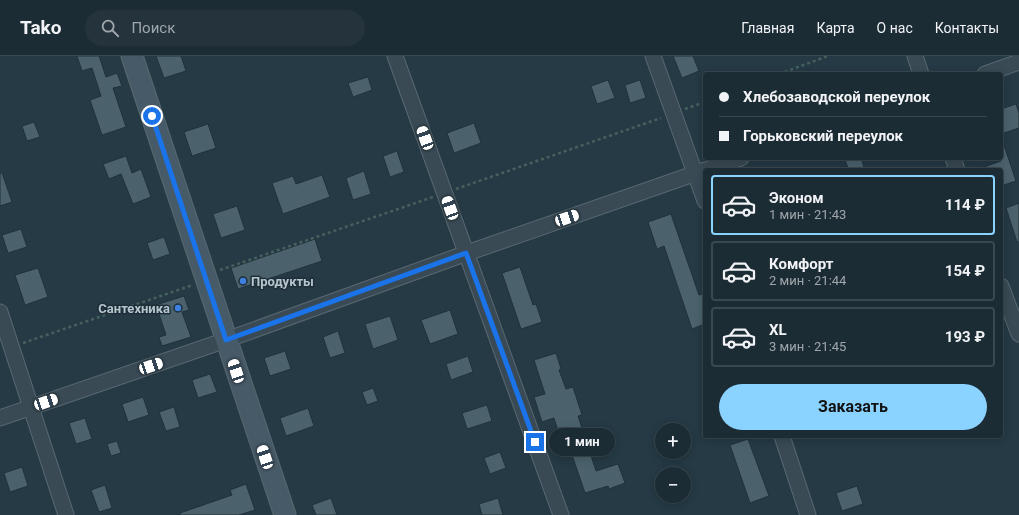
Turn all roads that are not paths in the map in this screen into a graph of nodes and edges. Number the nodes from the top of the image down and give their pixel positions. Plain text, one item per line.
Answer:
1 (132, 56) edge
2 (395, 56) edge
3 (653, 56) edge
4 (915, 56) edge
5 (1019, 62) edge
6 (920, 72) edge
7 (991, 72) edge
8 (735, 160) edge
9 (711, 168) edge
10 (702, 171) edge
11 (703, 181) edge
12 (466, 253) junction
13 (1003, 291) edge
14 (0, 312) edge
15 (1019, 334) edge
16 (226, 340) junction
17 (31, 407) junction
18 (0, 418) edge
19 (783, 438) edge
20 (66, 515) edge
21 (284, 515) edge
22 (561, 515) edge
23 (808, 515) edge

1 - 16 street
2 - 12 street
3 - 10 street
4 - 6 street
5 - 7 street
8 - 9 street
10 - 11 street
10 - 12 street
12 - 16 street
12 - 22 street
13 - 15 street
14 - 17 street
16 - 17 street
16 - 21 street
17 - 18 street
17 - 20 street
19 - 23 street

